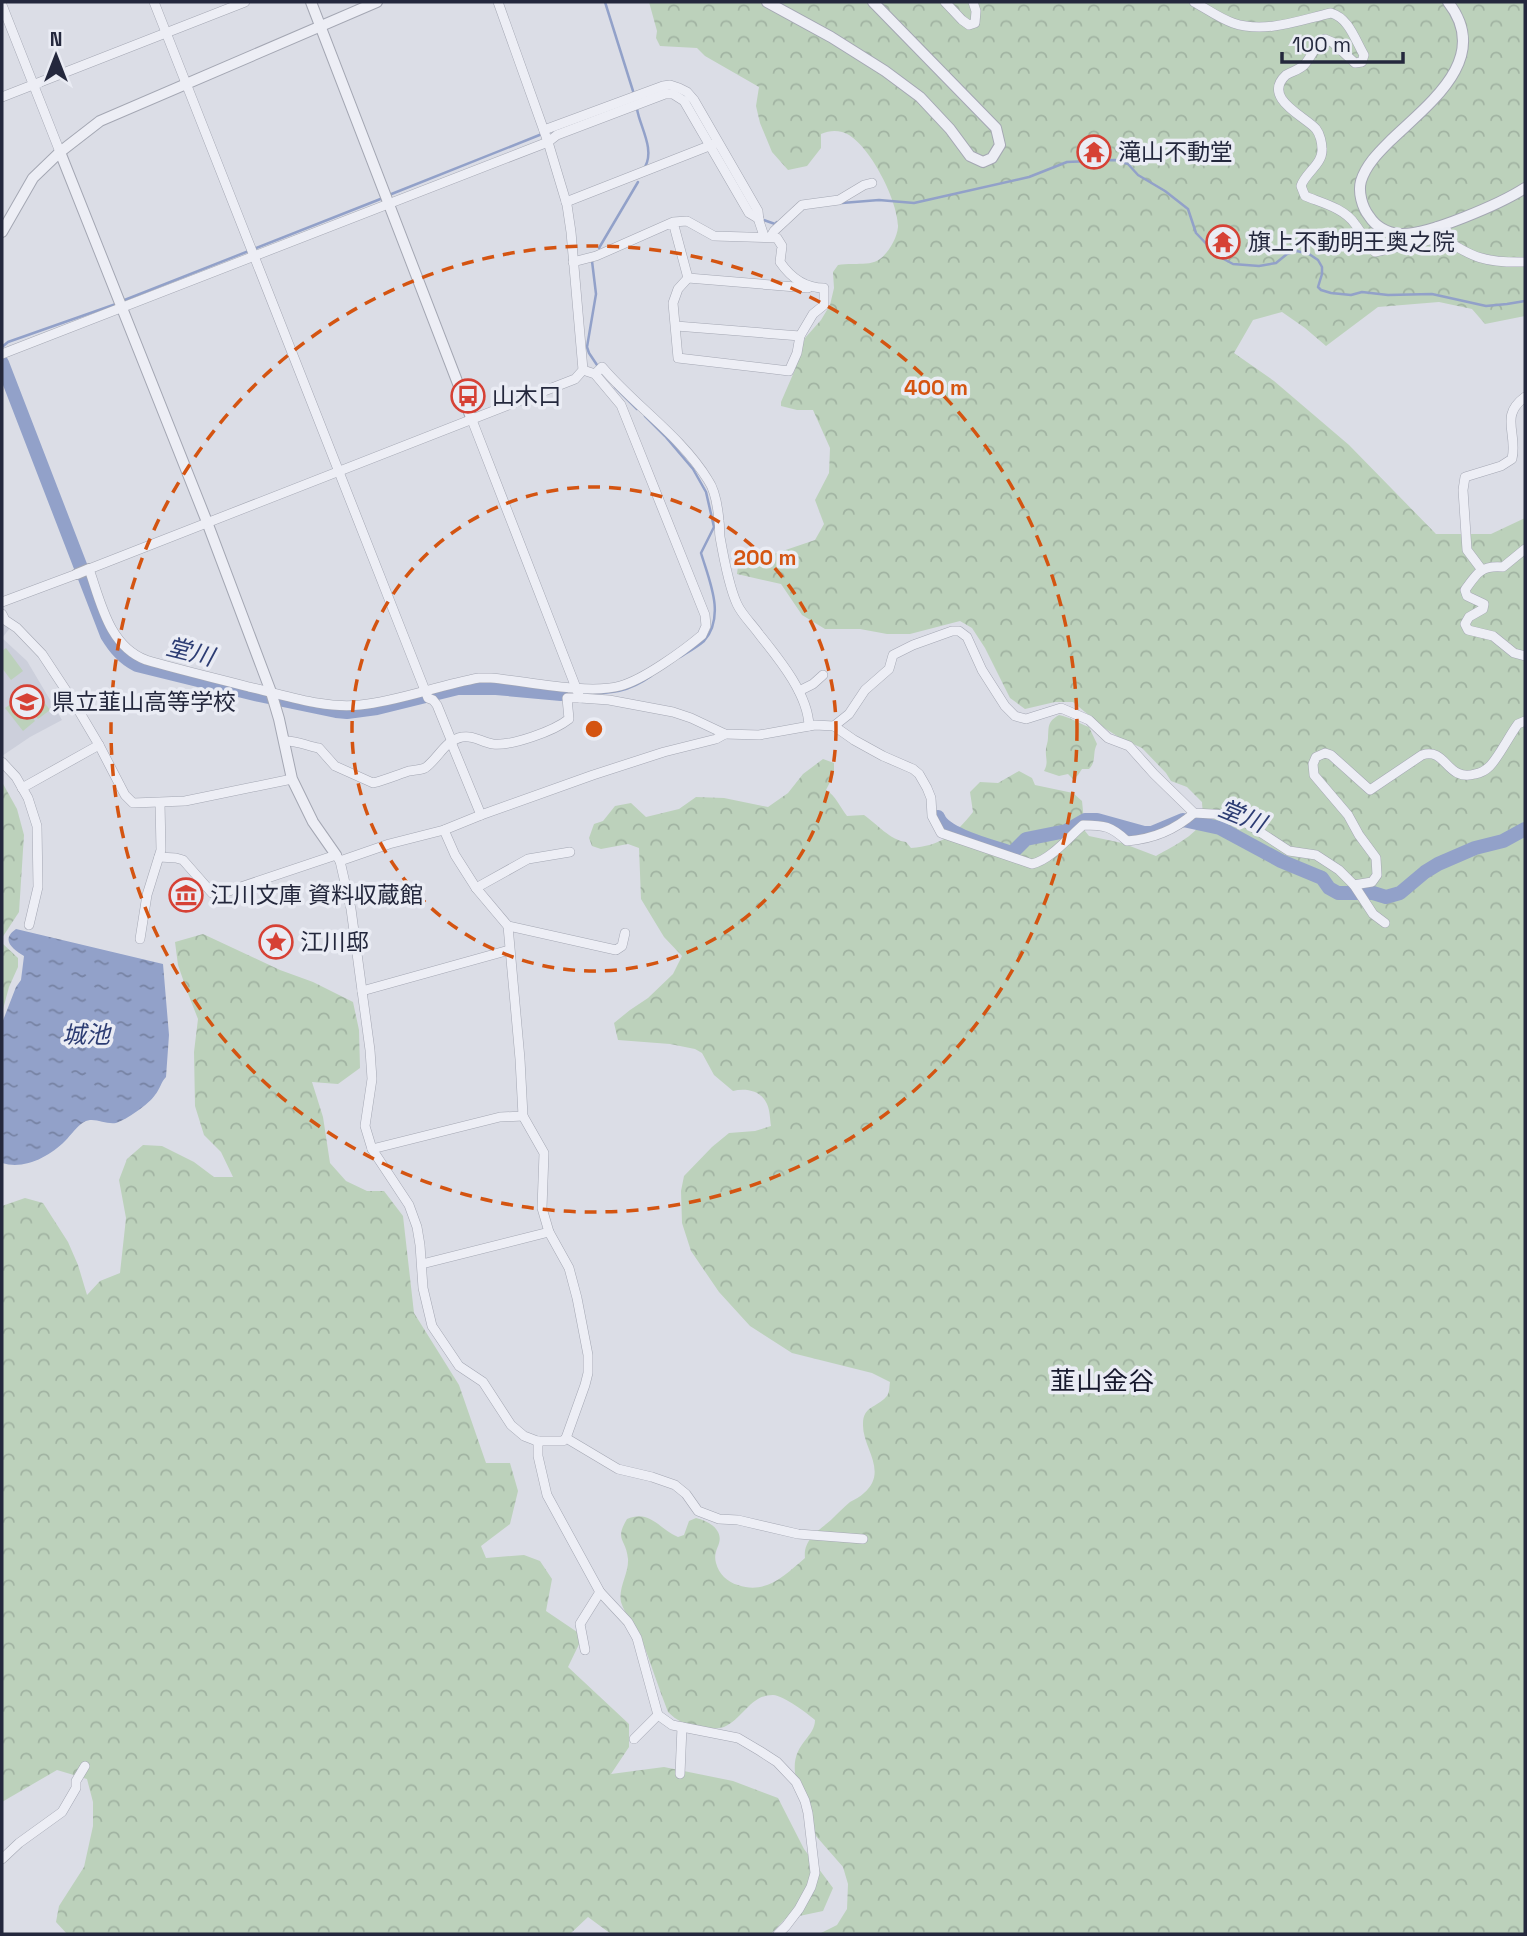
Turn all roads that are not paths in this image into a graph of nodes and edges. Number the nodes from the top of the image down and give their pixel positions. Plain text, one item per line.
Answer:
1 (154, 2) edge
2 (245, 2) edge
3 (311, 2) edge
4 (377, 2) edge
5 (498, 2) edge
6 (767, 2) edge
7 (873, 2) edge
8 (945, 2) edge
9 (973, 2) edge
10 (1194, 2) edge
11 (1448, 2) edge
12 (2, 5) edge
13 (320, 26) junction
14 (166, 32) junction
15 (34, 85) junction
16 (187, 85) junction
17 (666, 90) junction
18 (2, 97) edge
19 (544, 130) junction
20 (548, 142) junction
21 (714, 144) junction
22 (60, 152) junction
23 (872, 183) dead end
24 (1525, 188) edge
25 (566, 202) junction
26 (388, 203) junction
27 (673, 222) junction
28 (2, 232) edge
29 (1438, 232) junction
30 (767, 236) junction
31 (255, 256) junction
32 (573, 262) junction
33 (1525, 262) edge
34 (688, 278) junction
35 (809, 288) junction
36 (122, 307) junction
37 (677, 326) junction
38 (800, 336) junction
39 (2, 354) edge
40 (583, 370) junction
41 (595, 374) junction
42 (1525, 397) edge
43 (472, 420) junction
44 (338, 471) junction
45 (207, 522) junction
46 (1525, 549) edge
47 (89, 569) junction
48 (1482, 570) junction
49 (77, 574) joint
50 (2, 602) edge
51 (3, 619) edge
52 (1525, 656) edge
53 (823, 675) dead end
54 (799, 691) junction
55 (271, 692) junction
56 (427, 693) junction
57 (579, 693) junction
58 (1525, 721) edge
59 (809, 726) junction
60 (834, 726) junction
61 (725, 734) junction
62 (284, 741) junction
63 (451, 742) junction
64 (99, 745) junction
65 (2, 762) edge
66 (292, 779) junction
67 (22, 788) junction
68 (160, 803) junction
69 (1194, 813) junction
70 (481, 815) junction
71 (444, 830) junction
72 (570, 852) dead end
73 (159, 857) junction
74 (338, 858) junction
75 (1354, 885) junction
76 (476, 888) junction
77 (1385, 923) dead end
78 (29, 925) dead end
79 (508, 926) junction
80 (625, 933) dead end
81 (140, 939) dead end
82 (509, 950) junction
83 (362, 991) junction
84 (523, 1116) junction
85 (373, 1149) junction
86 (549, 1232) junction
87 (422, 1264) junction
88 (566, 1438) junction
89 (538, 1440) junction
90 (863, 1539) dead end
91 (600, 1592) junction
92 (585, 1650) dead end
93 (658, 1715) junction
94 (682, 1727) junction
95 (634, 1739) dead end
96 (85, 1766) dead end
97 (680, 1774) dead end
98 (2, 1859) edge
99 (778, 1934) edge

1 - 14 street
2 - 14 street
3 - 13 street
4 - 13 street
5 - 19 street
6 - 7 street
8 - 9 street
10 - 29 street
11 - 29 street
12 - 15 street
13 - 16 street
13 - 26 street
14 - 15 street
14 - 16 street
15 - 18 street
15 - 22 street
16 - 22 street
16 - 31 street
17 - 19 street
17 - 20 street
17 - 21 street
19 - 20 street
20 - 25 street
20 - 26 street
21 - 25 street
21 - 30 street
22 - 28 street
22 - 36 street
23 - 30 street
24 - 29 street
25 - 32 street
26 - 31 street
26 - 43 street
27 - 30 street
27 - 32 street
27 - 34 street
29 - 33 street
30 - 35 street
31 - 36 street
31 - 44 street
32 - 40 street
34 - 35 street
34 - 37 street
35 - 38 street
36 - 39 street
36 - 45 street
37 - 38 street
37 - 38 street
40 - 41 street
40 - 43 street
41 - 54 street
41 - 57 street
42 - 48 street
43 - 44 street
43 - 57 street
44 - 45 street
44 - 56 street
45 - 47 street
45 - 55 street
46 - 48 street
47 - 49 street
47 - 55 street
48 - 52 street
49 - 50 street
51 - 64 street
53 - 54 street
54 - 59 street
55 - 56 street
55 - 62 street
56 - 57 street
56 - 63 street
57 - 61 street
57 - 63 street
58 - 75 street
59 - 60 street
59 - 61 street
60 - 69 street
60 - 69 street
61 - 70 street
62 - 63 street
62 - 66 street
63 - 70 street
64 - 67 street
64 - 68 street
65 - 67 street
66 - 68 street
66 - 74 street
67 - 78 street
68 - 73 street
69 - 75 street
70 - 71 street
71 - 74 street
71 - 76 street
72 - 76 street
73 - 74 street
73 - 81 street
74 - 83 street
75 - 77 street
76 - 79 street
79 - 80 street
79 - 82 street
82 - 83 street
82 - 84 street
83 - 85 street
84 - 85 street
84 - 86 street
85 - 87 street
86 - 87 street
86 - 88 street
87 - 89 street
88 - 89 street
88 - 90 street
89 - 91 street
91 - 92 street
91 - 93 street
93 - 94 street
93 - 95 street
94 - 97 street
94 - 99 street
96 - 98 street

